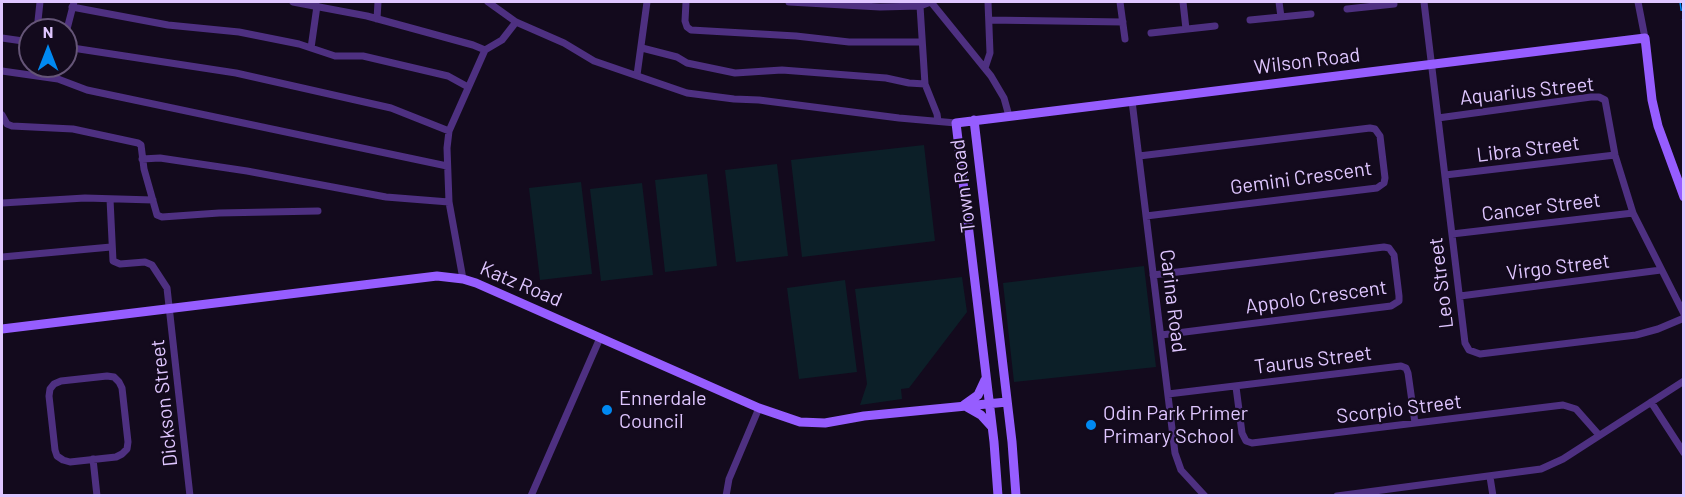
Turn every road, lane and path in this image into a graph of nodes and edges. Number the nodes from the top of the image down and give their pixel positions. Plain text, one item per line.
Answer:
1 (40, 2) edge
2 (293, 2) edge
3 (378, 2) edge
4 (488, 2) edge
5 (503, 2) edge
6 (647, 2) edge
7 (686, 2) edge
8 (789, 2) edge
9 (931, 2) edge
10 (988, 2) edge
11 (1120, 2) edge
12 (1183, 2) edge
13 (1280, 2) edge
14 (1424, 2) edge
15 (1638, 2) edge
16 (73, 4) edge
17 (1376, 4) edge
18 (1394, 4) dead end
19 (317, 6) junction
20 (920, 6) junction
21 (499, 9) junction
22 (1347, 9) dead end
23 (1311, 14) dead end
24 (1281, 17) junction
25 (38, 18) edge
26 (377, 19) junction
27 (989, 20) junction
28 (1250, 21) dead end
29 (516, 22) junction
30 (1123, 22) junction
31 (1215, 26) dead end
32 (1186, 29) junction
33 (1151, 33) dead end
34 (1645, 38) junction
35 (2, 39) edge
36 (1125, 39) dead end
37 (18, 41) edge
38 (922, 42) junction
39 (311, 48) junction
40 (642, 48) junction
41 (78, 49) edge
42 (485, 50) junction
43 (1431, 64) junction
44 (985, 68) junction
45 (2, 71) edge
46 (637, 75) junction
47 (925, 84) junction
48 (468, 87) junction
49 (1132, 100) junction
50 (2, 115) edge
51 (1010, 116) junction
52 (1438, 118) junction
53 (974, 120) junction
54 (938, 121) junction
55 (956, 123) junction
56 (449, 131) junction
57 (1615, 155) junction
58 (1138, 156) junction
59 (142, 159) junction
60 (447, 166) junction
61 (1445, 176) junction
62 (1683, 197) edge
63 (110, 199) junction
64 (153, 200) junction
65 (449, 202) junction
66 (2, 203) edge
67 (318, 211) dead end
68 (1633, 213) junction
69 (1146, 216) junction
70 (1452, 234) junction
71 (111, 247) junction
72 (2, 257) edge
73 (1661, 270) junction
74 (1153, 275) junction
75 (463, 279) junction
76 (1460, 296) junction
77 (171, 308) junction
78 (1683, 316) edge
79 (2, 329) edge
80 (1161, 335) junction
81 (600, 338) junction
82 (986, 377) junction
83 (1683, 381) edge
84 (1236, 387) junction
85 (1168, 394) junction
86 (1007, 402) junction
87 (1651, 402) junction
88 (989, 403) junction
89 (961, 406) junction
90 (759, 408) junction
91 (1415, 423) junction
92 (992, 428) junction
93 (1599, 435) junction
94 (1683, 453) edge
95 (93, 459) junction
96 (1490, 477) junction
97 (97, 495) edge
98 (190, 495) edge
99 (531, 495) edge
100 (726, 495) edge
101 (998, 495) edge
102 (1016, 495) edge
103 (1206, 495) edge
104 (1337, 495) edge
105 (1493, 495) edge

1 - 25 street
2 - 19 street
3 - 26 street
4 - 21 street
5 - 21 street
6 - 40 street
7 - 38 street
8 - 20 street
9 - 20 street
9 - 44 street
10 - 27 street
11 - 30 street
12 - 32 street
13 - 24 street
14 - 43 street, Leo Street
15 - 34 street
16 - 39 street
17 - 18 street
17 - 22 street
19 - 26 street
19 - 39 street
20 - 38 street
21 - 29 street
23 - 24 street
24 - 28 street
26 - 42 street
27 - 30 street
27 - 44 street
29 - 42 street
29 - 46 street
30 - 36 street
31 - 32 street
32 - 33 street
34 - 43 street, Wilson Road
34 - 62 street
35 - 37 street
38 - 47 street
39 - 48 street
40 - 46 street
40 - 47 street
41 - 56 street
42 - 48 street
43 - 49 street, Wilson Road
43 - 52 street, Leo Street
44 - 51 street
45 - 60 street
46 - 54 street
47 - 54 street
48 - 56 street
49 - 51 street, Wilson Road
49 - 58 street, Carina Road
50 - 59 street
51 - 53 street, Wilson Road
52 - 57 street, Aquarius Street
52 - 61 street, Leo Street
53 - 55 street, Town Road
53 - 86 street, Town Road
54 - 55 street
55 - 82 street, Town Road
56 - 60 street
57 - 61 street, Libra Street
57 - 68 street, Aquarius Street
58 - 69 street, Carina Road
58 - 69 street, Gemini Crescent
59 - 64 street
59 - 65 street
60 - 65 street
61 - 70 street, Leo Street
63 - 64 street
63 - 66 street
63 - 71 street
64 - 67 street
65 - 75 street
68 - 70 street, Cancer Street
68 - 73 street, Aquarius Street
69 - 74 street, Carina Road
70 - 76 street, Leo Street
71 - 72 street
71 - 77 street, Dickson Street
73 - 76 street, Virgo Street
73 - 78 street, Aquarius Street
74 - 80 street, Carina Road
74 - 80 street, Appolo Crescent
75 - 77 street, Katz Road
75 - 81 street, Katz Road
76 - 78 street, Leo Street
77 - 79 street, Katz Road
77 - 98 street, Dickson Street
80 - 85 street, Carina Road
81 - 90 street, Katz Road
81 - 99 street
82 - 88 street, Town Road
82 - 89 street
83 - 87 street
84 - 85 street, Taurus Street
84 - 91 street, Scorpio Street
84 - 91 street, Taurus Street
85 - 103 street, Carina Road
86 - 88 street, Katz Road
86 - 102 street, Town Road
87 - 93 street
87 - 94 street
88 - 89 street, Katz Road
88 - 92 street, Town Road
89 - 90 street, Katz Road
89 - 92 street
90 - 100 street
91 - 93 street, Scorpio Street
92 - 101 street, Town Road
93 - 96 street
95 - 95 street
95 - 97 street
96 - 104 street
96 - 105 street

